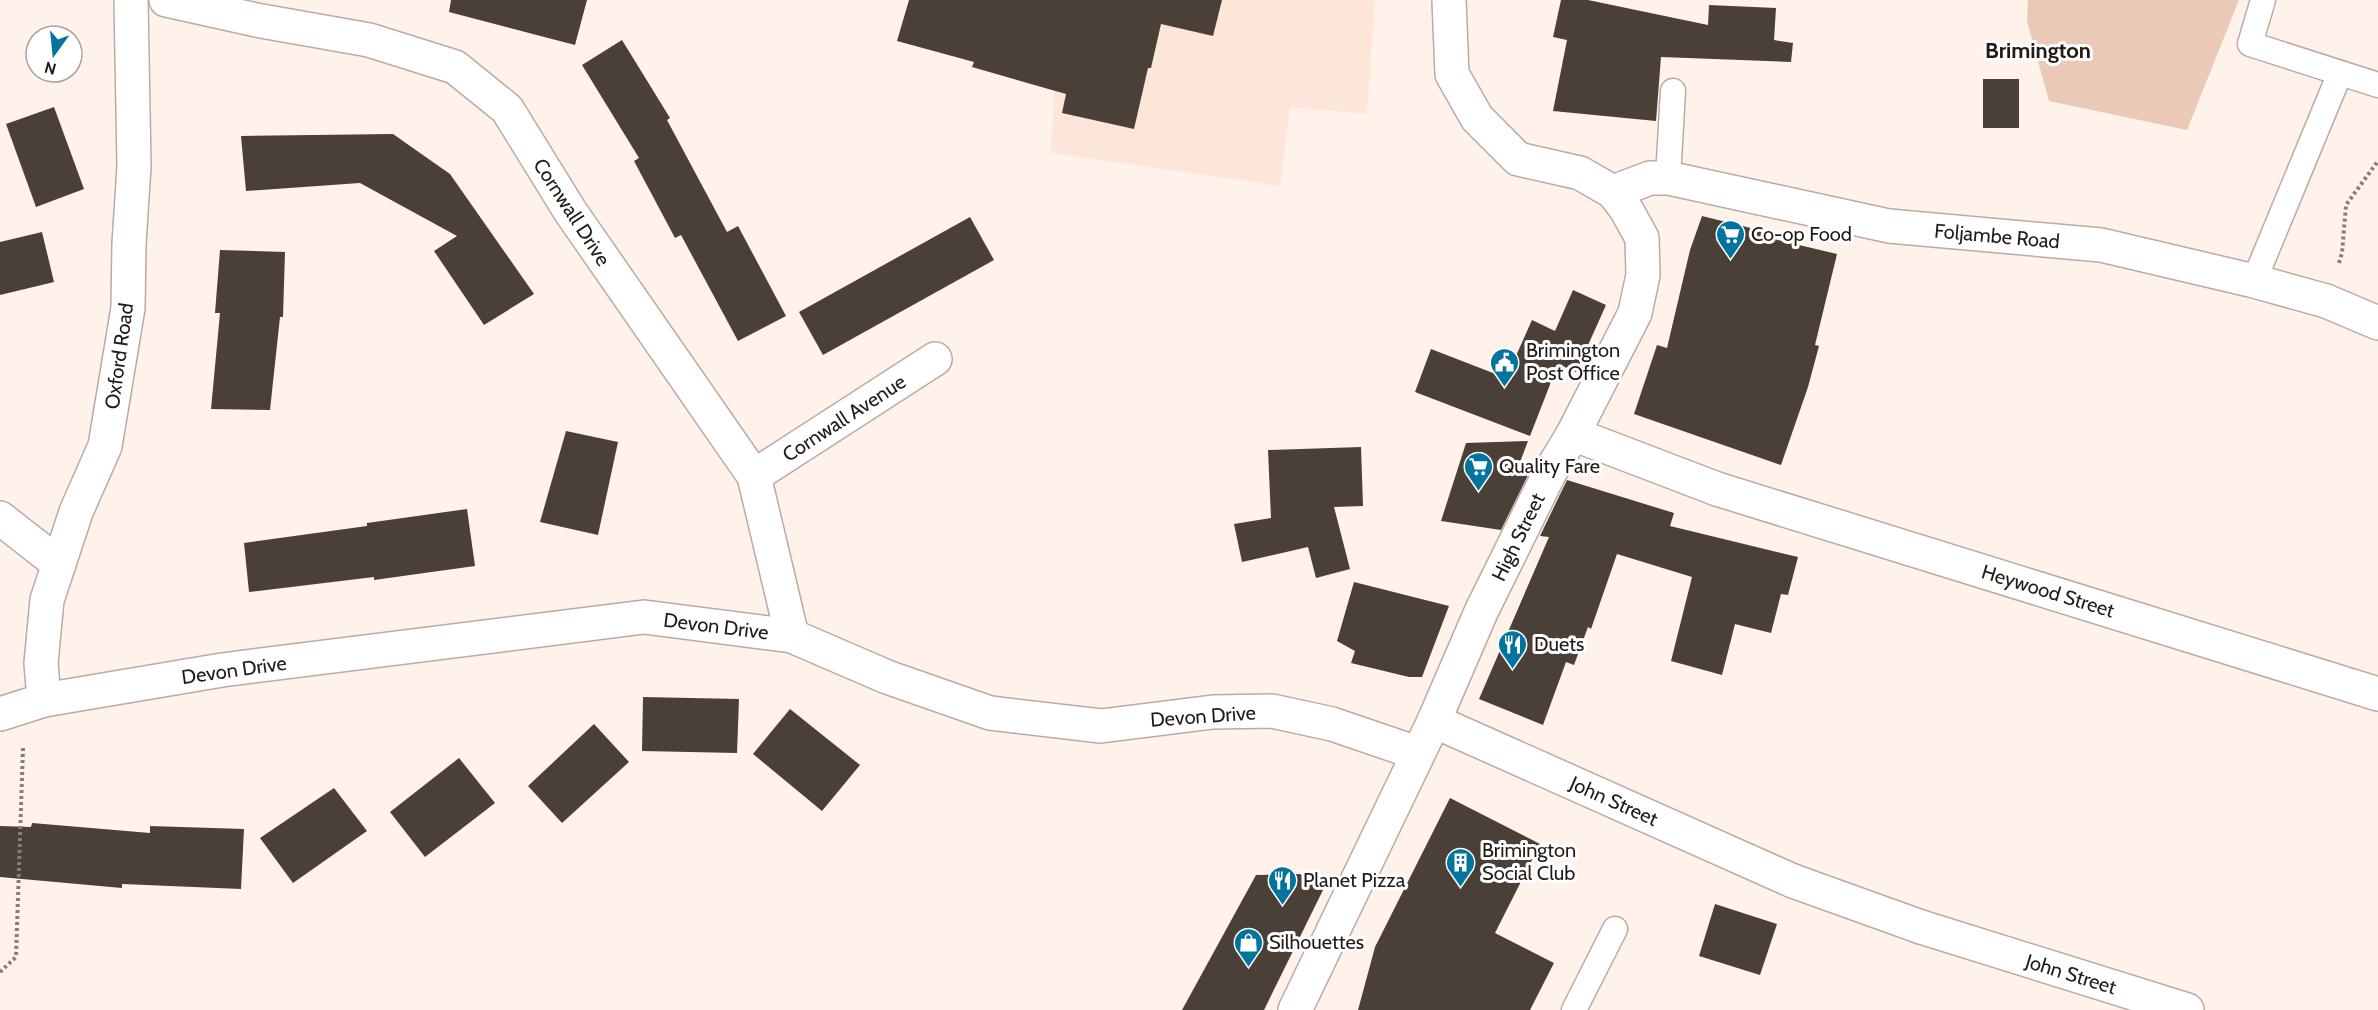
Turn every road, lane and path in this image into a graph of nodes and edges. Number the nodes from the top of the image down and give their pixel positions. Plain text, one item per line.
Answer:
1 (131, 0) edge
2 (166, 0) edge
3 (1449, 0) edge
4 (2263, 0) edge
5 (2340, 73) junction
6 (2378, 85) edge
7 (1673, 92) dead end
8 (2378, 161) edge
9 (1668, 178) junction
10 (1613, 192) junction
11 (2342, 253) dead end
12 (2254, 281) junction
13 (2378, 323) edge
14 (935, 359) dead end
15 (1573, 434) junction
16 (754, 476) junction
17 (0, 518) edge
18 (59, 564) junction
19 (792, 636) junction
20 (2378, 694) edge
21 (23, 706) edge
22 (1434, 721) junction
23 (1417, 753) junction
24 (1615, 929) dead end
25 (0, 972) edge
26 (1295, 1010) edge
27 (1574, 1010) edge
28 (2187, 1010) edge

1 - 18 street, Oxford Road
2 - 16 street, Cornwall Drive
3 - 10 street, High Street
4 - 5 lane
5 - 6 lane
5 - 12 lane
7 - 9 lane
8 - 11 path
9 - 10 street, Foljambe Road
9 - 12 street, Foljambe Road
10 - 15 street, High Street
12 - 13 street, Foljambe Road
14 - 16 street, Cornwall Avenue
15 - 20 street, Heywood Street
15 - 22 street, High Street
16 - 19 street, Cornwall Drive
17 - 18 street
18 - 21 street, Oxford Road
19 - 21 street, Devon Drive
19 - 23 street, Devon Drive
21 - 25 path
22 - 23 street, High Street
22 - 28 street, John Street
23 - 26 street, High Street
24 - 27 lane

